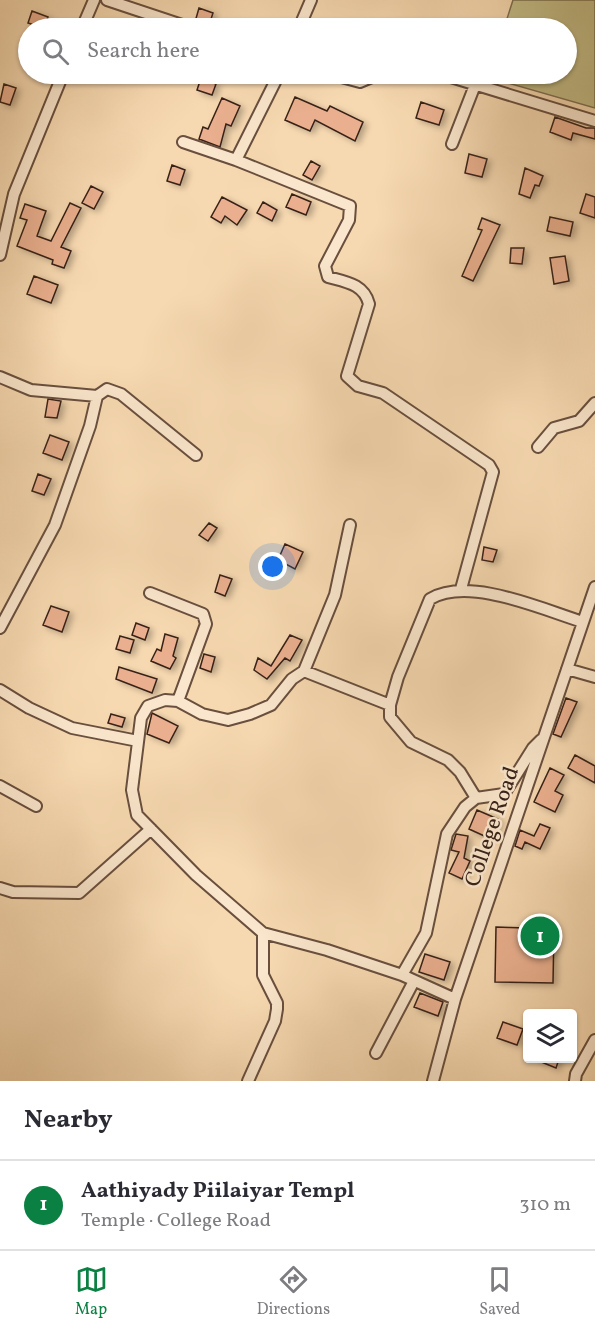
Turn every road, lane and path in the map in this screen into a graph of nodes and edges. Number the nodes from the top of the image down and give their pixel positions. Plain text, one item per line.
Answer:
1 (94, 0) edge
2 (107, 0) edge
3 (311, 0) edge
4 (86, 18) edge
5 (160, 18) edge
6 (303, 18) edge
7 (59, 84) edge
8 (274, 84) edge
9 (472, 84) edge
10 (475, 85) junction
11 (595, 121) edge
12 (183, 142) dead end
13 (452, 144) dead end
14 (236, 160) junction
15 (0, 255) edge
16 (0, 377) edge
17 (97, 396) junction
18 (595, 403) edge
19 (538, 447) dead end
20 (196, 455) dead end
21 (350, 525) dead end
22 (595, 587) edge
23 (461, 589) junction
24 (150, 592) dead end
25 (3, 610) edge
26 (583, 622) junction
27 (0, 628) edge
28 (567, 669) junction
29 (304, 670) junction
30 (595, 677) edge
31 (0, 690) edge
32 (178, 701) junction
33 (390, 705) junction
34 (543, 738) junction
35 (138, 741) junction
36 (0, 786) edge
37 (476, 798) junction
38 (36, 806) dead end
39 (151, 829) junction
40 (0, 888) edge
41 (263, 933) junction
42 (402, 975) junction
43 (414, 981) junction
44 (455, 999) junction
45 (595, 1040) edge
46 (376, 1053) dead end
47 (248, 1081) edge
48 (433, 1081) edge
49 (575, 1081) edge

1 - 4 street
2 - 5 street
3 - 6 street
7 - 15 street
8 - 14 street
9 - 10 street
10 - 11 street
10 - 13 street
12 - 14 street
14 - 23 street
16 - 17 street
17 - 20 street
17 - 25 street
18 - 19 street
21 - 29 street
22 - 26 street, College Road
23 - 26 street
23 - 33 street
24 - 32 street
25 - 27 street
26 - 28 street, College Road
28 - 30 street
28 - 34 street, College Road
29 - 32 street
29 - 33 street
31 - 35 street
32 - 35 street
33 - 37 street
34 - 37 street
34 - 44 street, College Road
35 - 39 street
36 - 38 street
37 - 42 street
39 - 40 street
39 - 41 street
41 - 42 street
41 - 47 street
42 - 43 street
43 - 44 street
43 - 46 street
44 - 48 street, College Road
45 - 49 street

